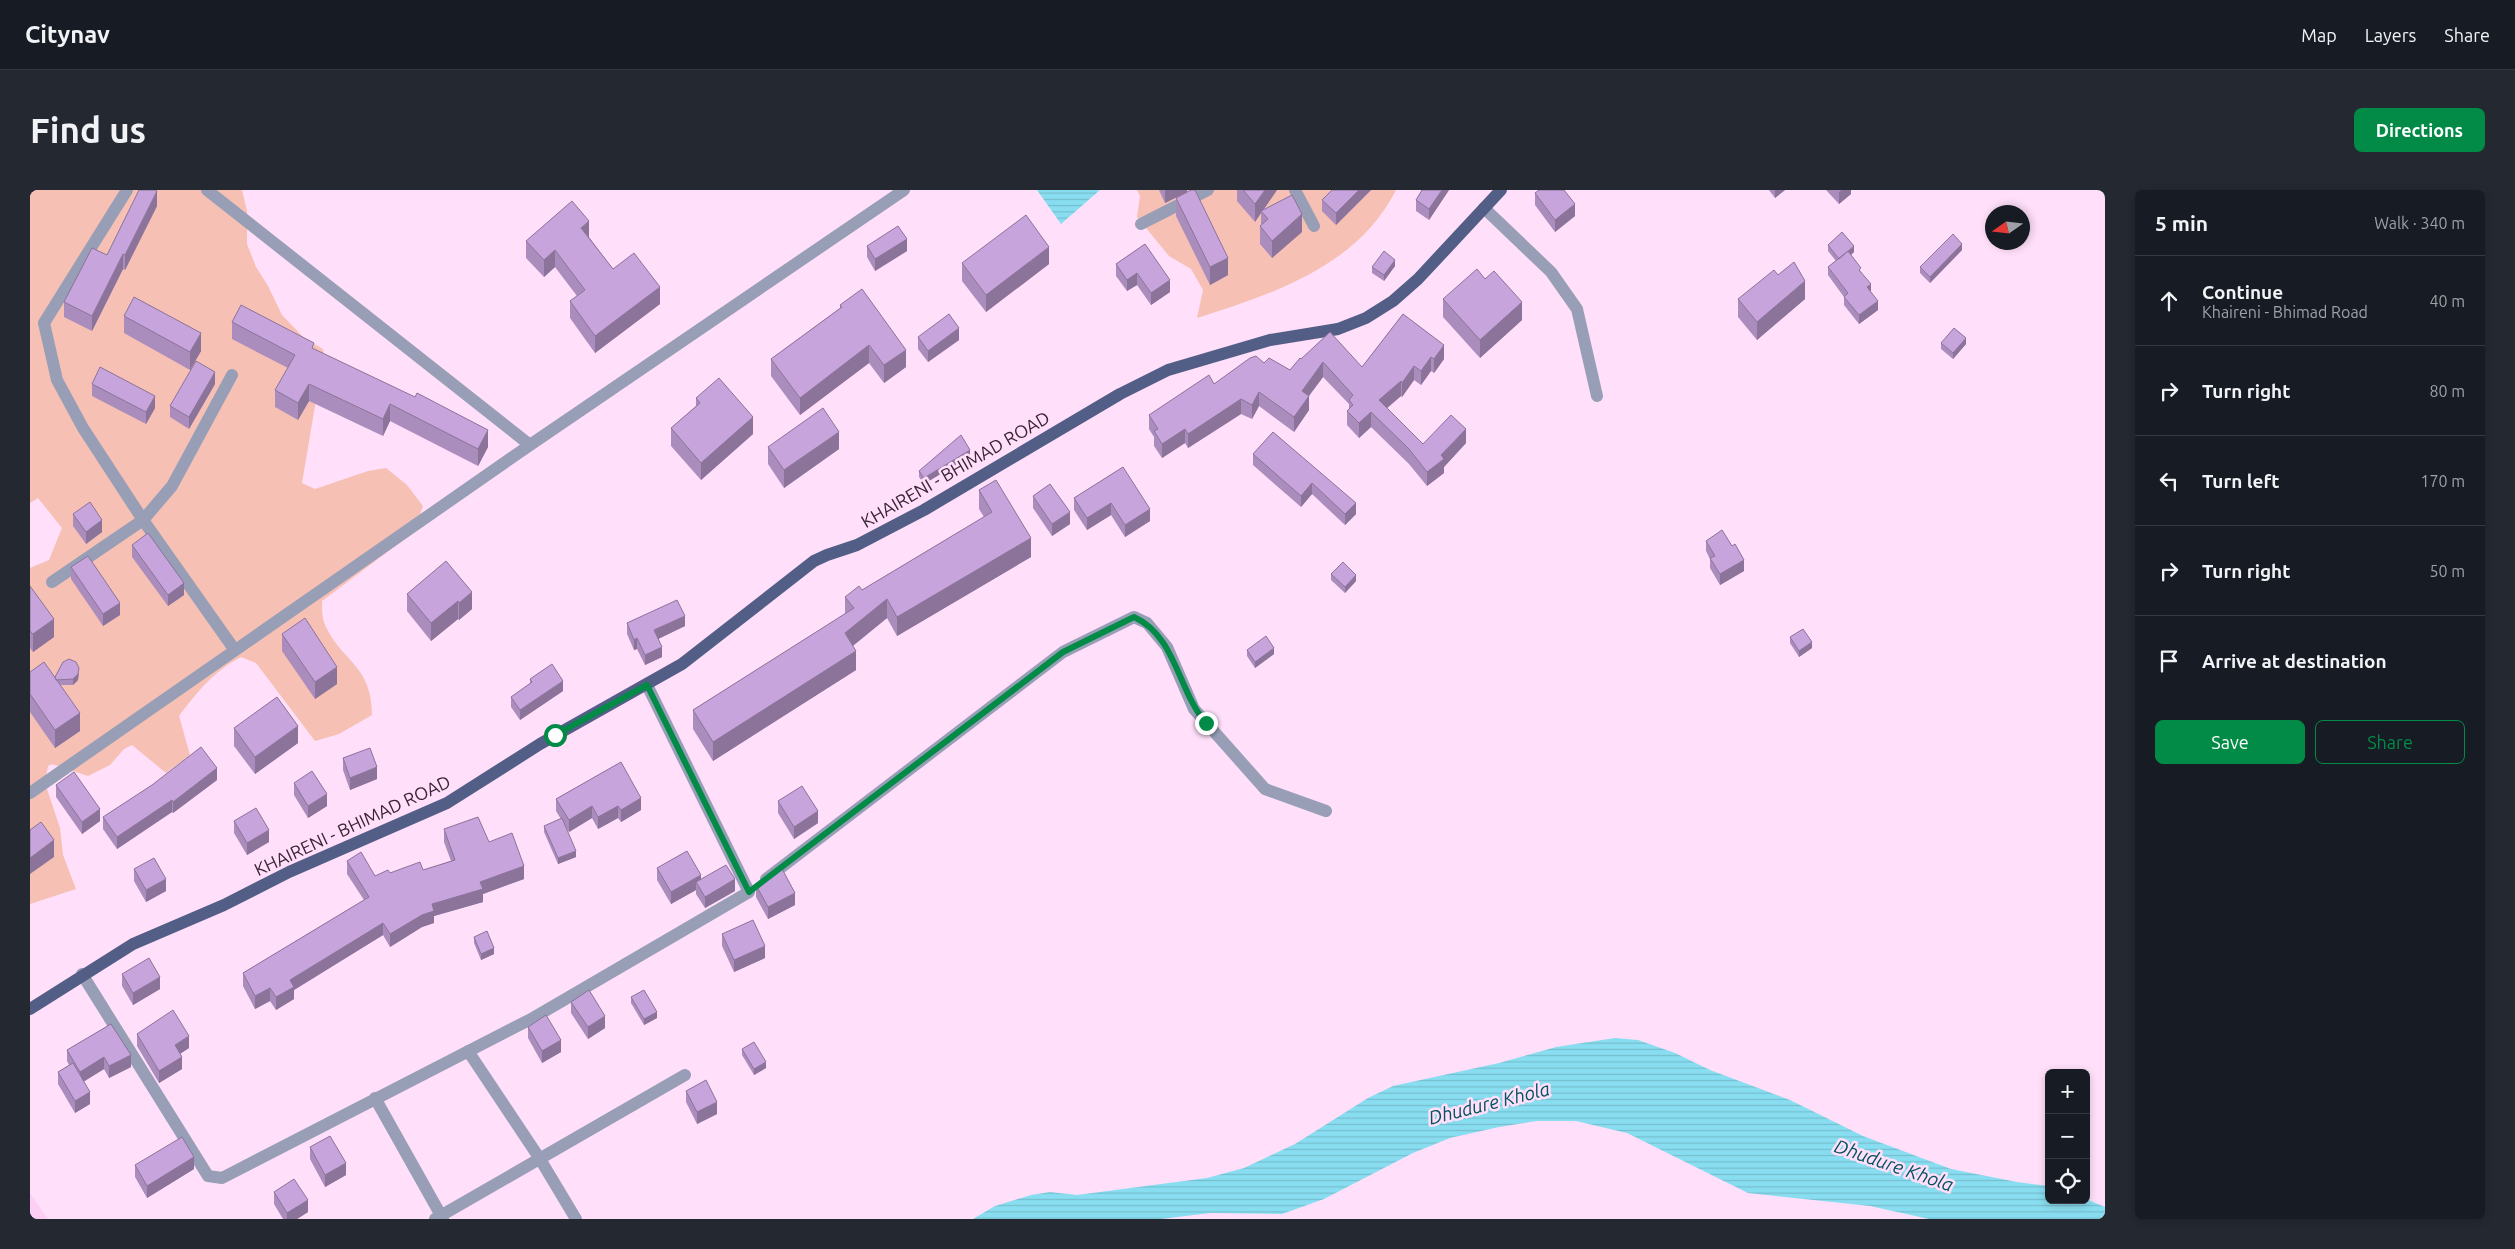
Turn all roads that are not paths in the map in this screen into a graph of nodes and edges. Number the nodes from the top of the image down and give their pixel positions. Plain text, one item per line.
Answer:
1 (127, 190) edge
2 (207, 190) edge
3 (904, 190) edge
4 (1208, 190) edge
5 (1295, 190) edge
6 (1501, 190) edge
7 (1484, 208) junction
8 (1141, 224) dead end
9 (1314, 226) dead end
10 (232, 376) dead end
11 (1597, 396) dead end
12 (530, 445) junction
13 (143, 520) junction
14 (52, 582) dead end
15 (234, 650) junction
16 (647, 685) junction
17 (30, 793) edge
18 (1326, 812) dead end
19 (749, 892) junction
20 (82, 974) junction
21 (30, 1009) edge
22 (468, 1051) junction
23 (685, 1075) dead end
24 (375, 1098) junction
25 (540, 1159) junction
26 (440, 1218) edge
27 (576, 1219) edge

1 - 13 street
2 - 12 street
3 - 12 street
4 - 8 street
5 - 9 street
6 - 7 main road, KHAIRENI - BHIMAD ROAD
7 - 11 street
7 - 16 main road, KHAIRENI - BHIMAD ROAD
10 - 13 street
12 - 15 street
13 - 14 street
13 - 15 street
15 - 17 street
16 - 19 street
16 - 20 main road, KHAIRENI - BHIMAD ROAD
18 - 19 street
19 - 22 street
20 - 21 main road, KHAIRENI - BHIMAD ROAD
20 - 24 street
22 - 24 street
22 - 25 street
23 - 25 street
24 - 26 street
25 - 26 street
25 - 27 street

